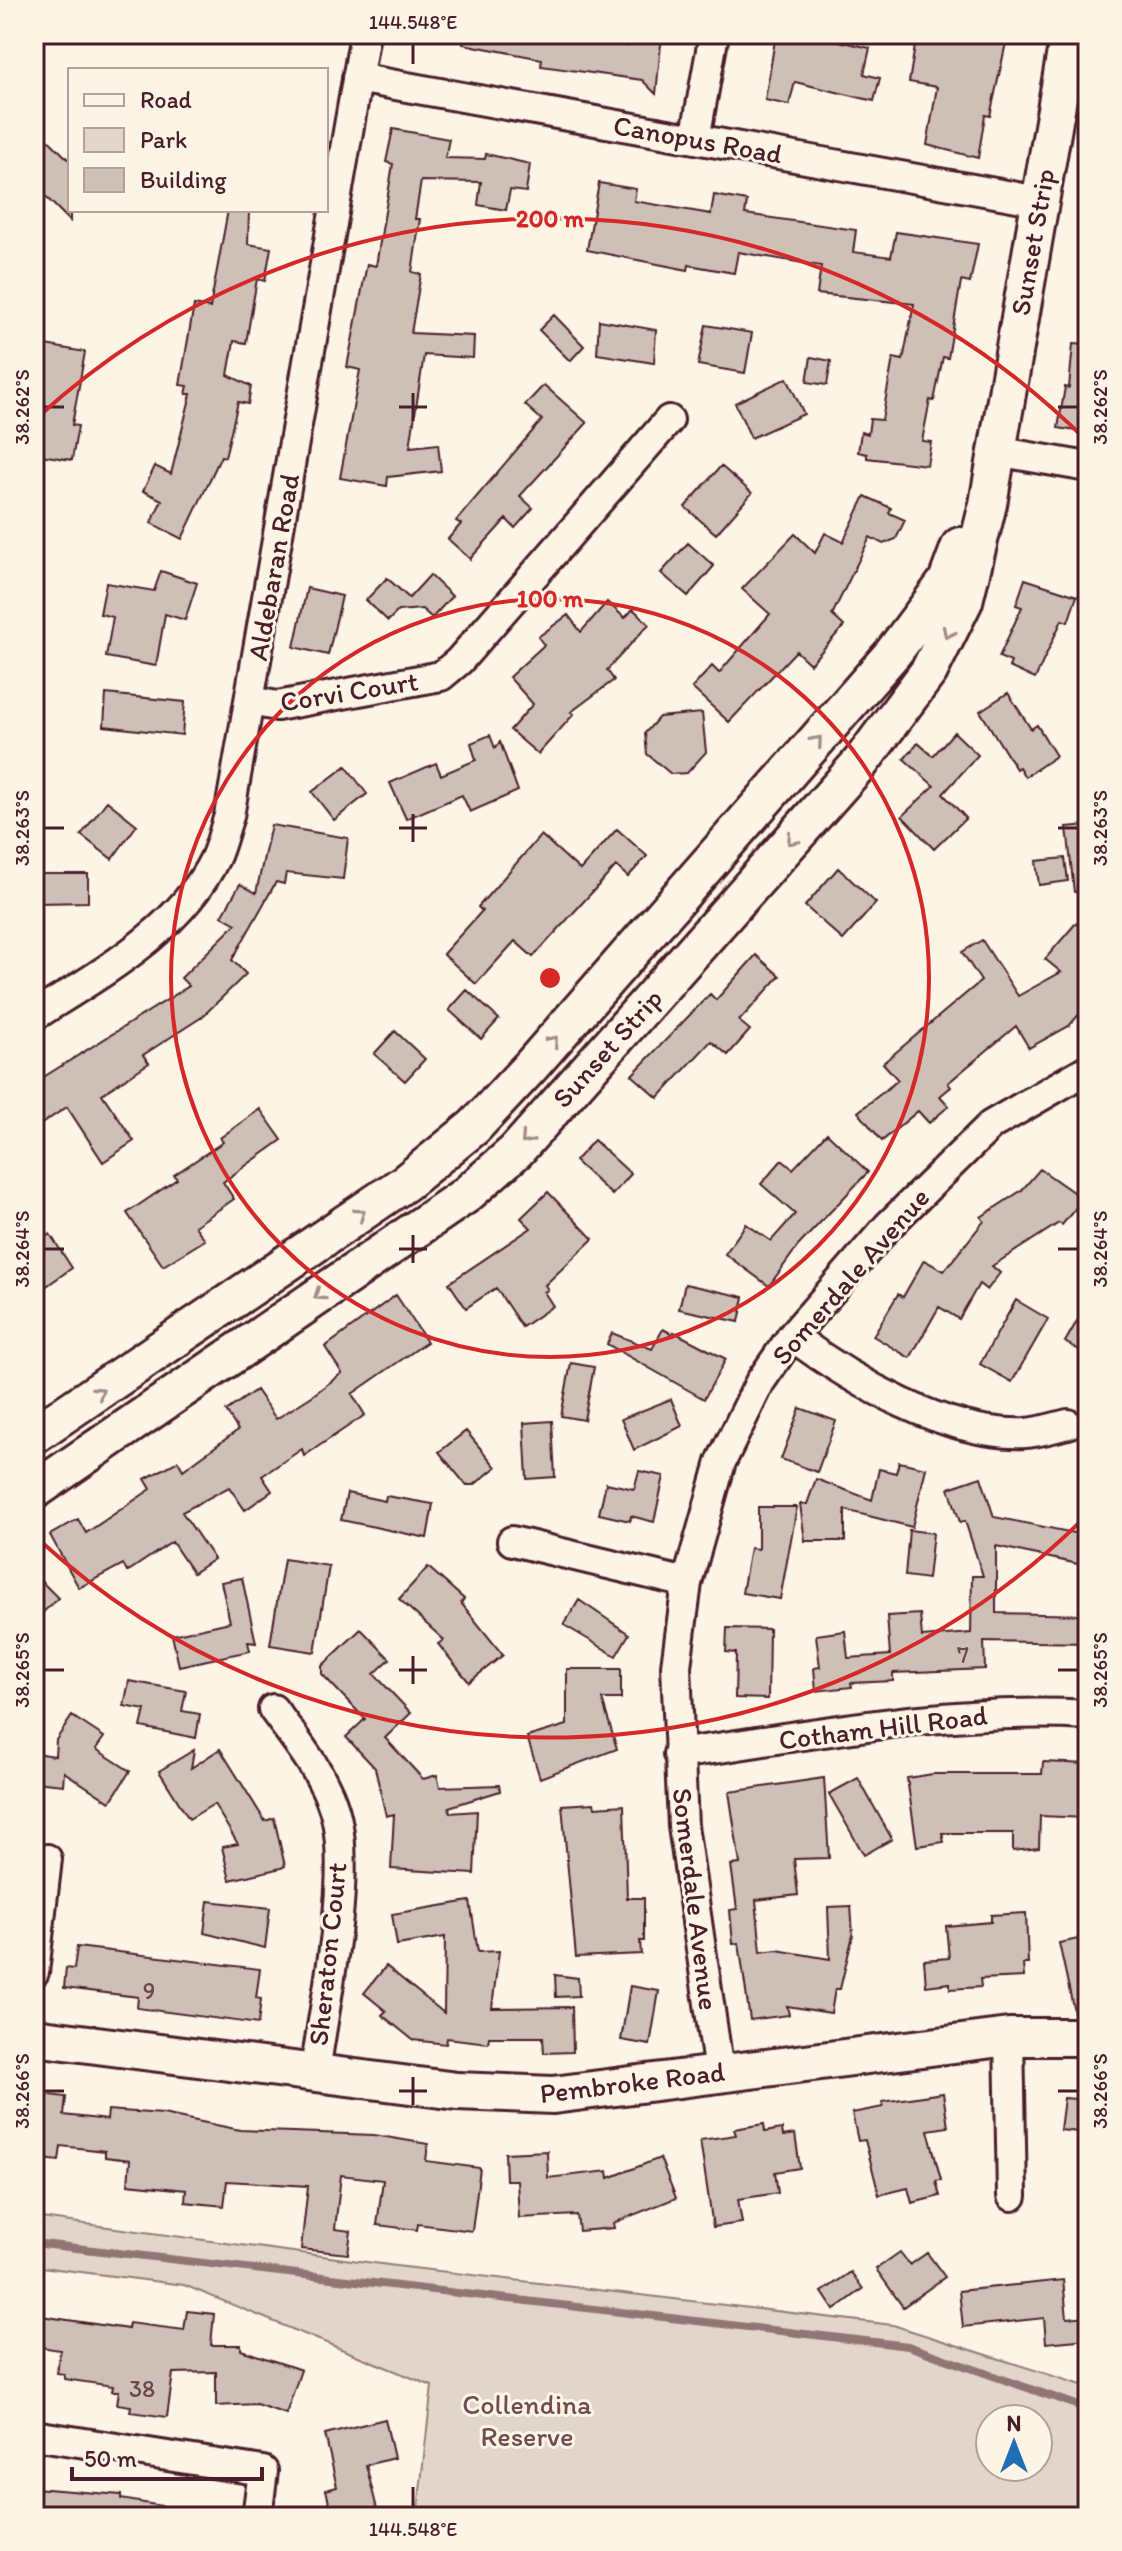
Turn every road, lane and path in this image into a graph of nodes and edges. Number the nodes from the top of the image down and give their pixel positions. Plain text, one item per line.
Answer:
1 (365, 34) edge
2 (714, 34) edge
3 (1069, 34) edge
4 (357, 78) junction
5 (695, 139) junction
6 (1039, 201) junction
7 (669, 420) dead end
8 (996, 451) junction
9 (1088, 467) edge
10 (250, 701) junction
11 (34, 1016) edge
12 (1088, 1069) edge
13 (792, 1336) junction
14 (1068, 1424) dead end
15 (34, 1435) edge
16 (34, 1491) edge
17 (512, 1541) dead end
18 (687, 1583) junction
19 (273, 1709) dead end
20 (1088, 1715) edge
21 (678, 1754) junction
22 (47, 1859) dead end
23 (34, 1972) edge
24 (34, 2037) edge
25 (1009, 2037) junction
26 (1088, 2037) edge
27 (719, 2072) junction
28 (315, 2073) junction
29 (1012, 2196) dead end
30 (34, 2435) edge
31 (257, 2517) edge

1 - 4 street, Aldebaran Road
2 - 5 street
3 - 6 street, Sunset Strip
4 - 5 street, Canopus Road
4 - 10 street, Aldebaran Road
5 - 6 street, Canopus Road
6 - 8 street, Sunset Strip
7 - 10 street, Corvi Court
8 - 9 street
15 -> 8 street, Sunset Strip
8 -> 16 street, Sunset Strip
10 - 11 street, Aldebaran Road
12 - 13 street, Somerdale Avenue
13 - 14 street
13 - 18 street, Somerdale Avenue
17 - 18 street
18 - 21 street, Somerdale Avenue
19 - 28 street, Sheraton Court
20 - 21 street, Cotham Hill Road
21 - 27 street, Somerdale Avenue
22 - 23 street
24 - 28 street, Pembroke Road
25 - 26 street, Pembroke Road
25 - 27 street, Pembroke Road
25 - 29 street
27 - 28 street, Pembroke Road
30 - 31 street

